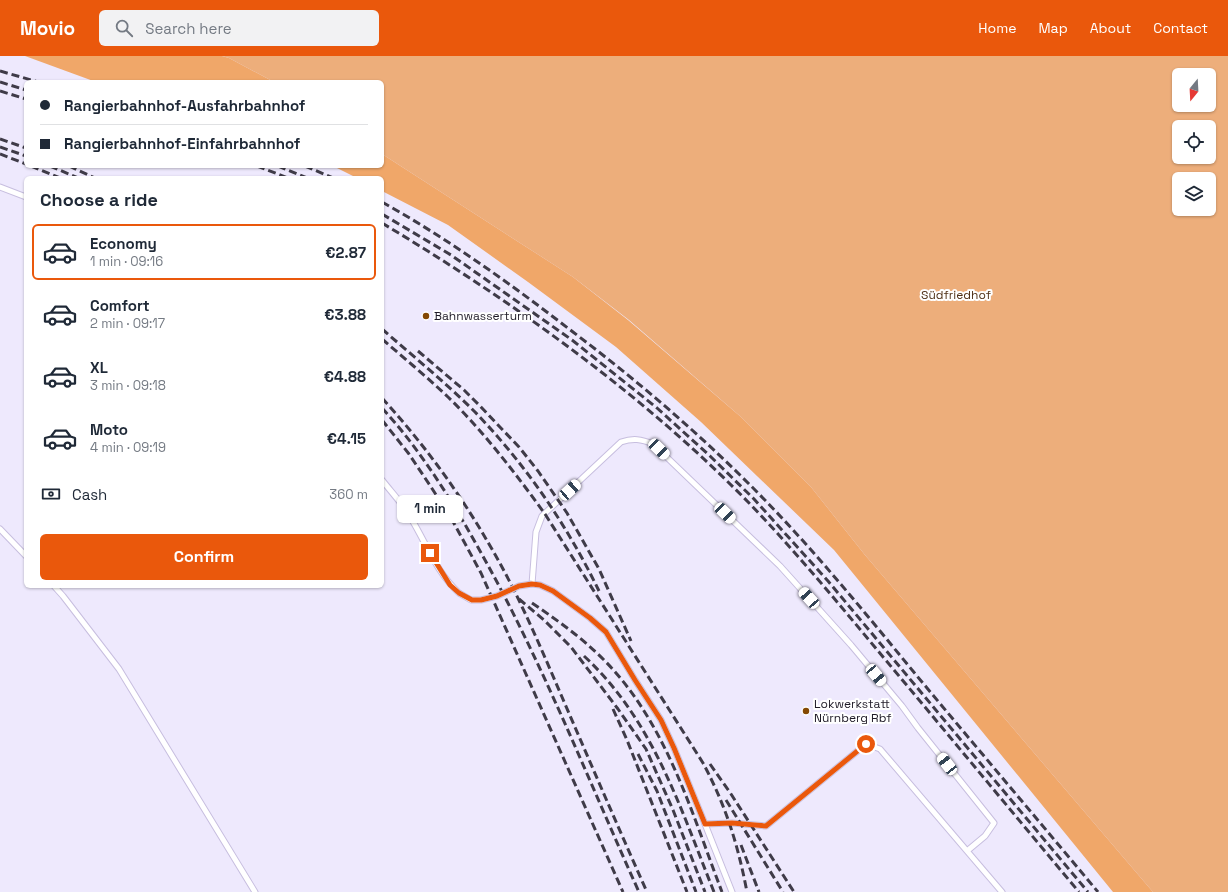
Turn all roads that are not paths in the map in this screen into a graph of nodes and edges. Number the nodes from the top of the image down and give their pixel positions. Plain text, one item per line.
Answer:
1 (0, 187) edge
2 (24, 196) edge
3 (384, 483) edge
4 (0, 529) edge
5 (24, 554) edge
6 (532, 584) junction
7 (56, 588) edge
8 (705, 824) junction
9 (967, 851) junction
10 (255, 892) edge
11 (732, 892) edge
12 (1002, 892) edge

1 - 2 lane
3 - 6 lane, bridge
4 - 5 lane
6 - 8 lane
6 - 9 lane
7 - 10 lane
8 - 9 lane
8 - 11 lane
9 - 12 lane

